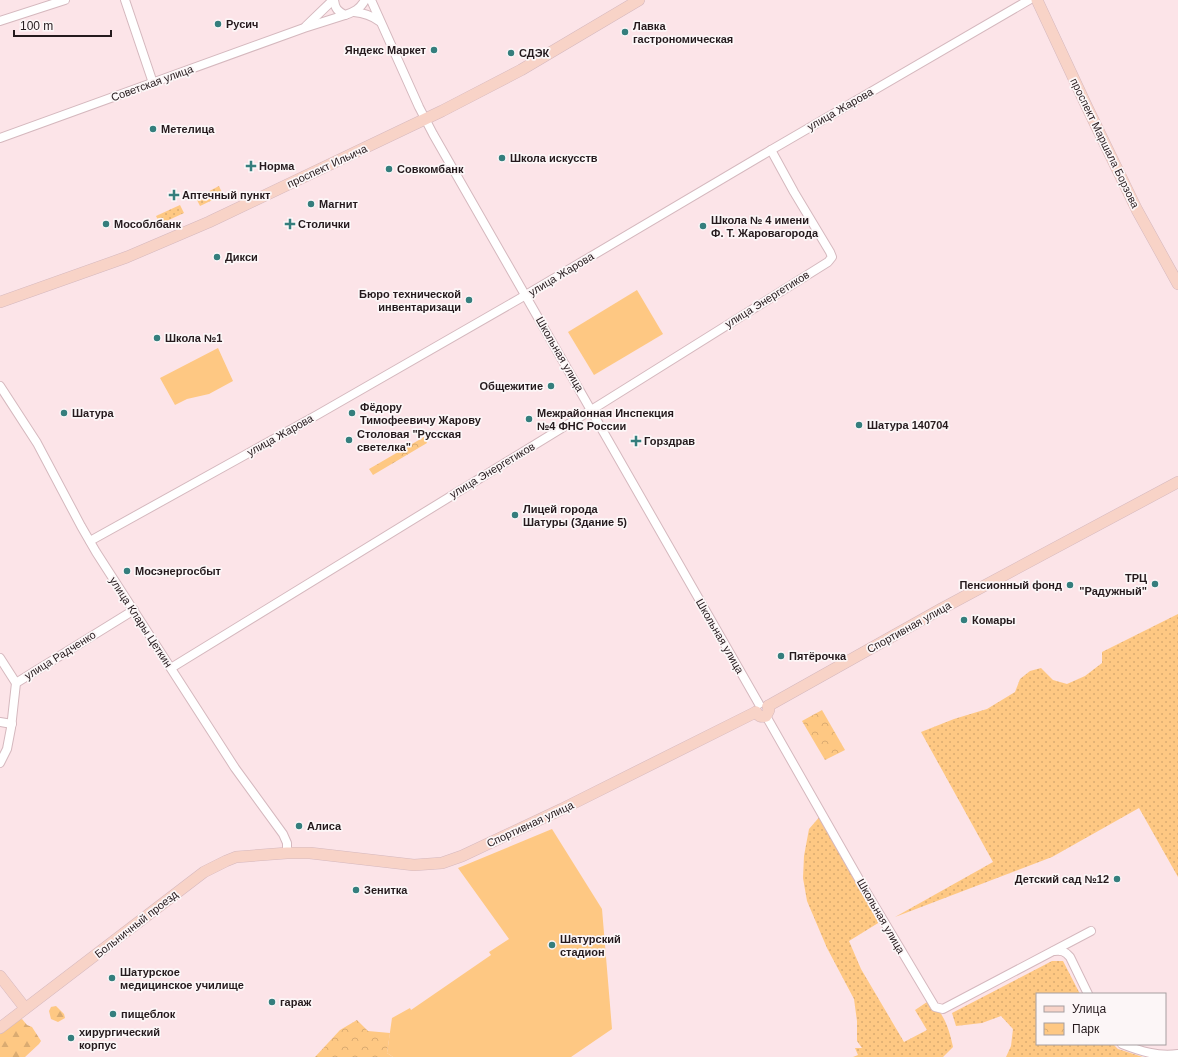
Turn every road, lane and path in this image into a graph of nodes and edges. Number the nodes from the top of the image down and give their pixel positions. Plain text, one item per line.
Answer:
1 (65, 0) edge
2 (125, 0) edge
3 (334, 0) edge
4 (365, 0) edge
5 (371, 0) edge
6 (639, 0) edge
7 (1029, 0) edge
8 (1037, 0) edge
9 (354, 12) junction
10 (345, 15) junction
11 (0, 21) edge
12 (380, 22) junction
13 (304, 28) junction
14 (153, 83) junction
15 (426, 119) junction
16 (0, 138) edge
17 (771, 150) junction
18 (1178, 284) edge
19 (525, 296) junction
20 (0, 302) edge
21 (0, 386) edge
22 (592, 409) junction
23 (1178, 482) edge
24 (90, 541) junction
25 (134, 610) junction
26 (0, 658) edge
27 (171, 668) junction
28 (16, 683) junction
29 (762, 710) junction
30 (0, 722) edge
31 (12, 724) junction
32 (0, 763) edge
33 (287, 853) junction
34 (1091, 931) dead end
35 (1051, 951) junction
36 (0, 976) edge
37 (1088, 993) edge
38 (25, 1008) junction
39 (0, 1028) edge
40 (1125, 1045) edge
41 (1178, 1054) edge

1 - 11 street
2 - 14 street
3 - 10 street
3 - 13 street, Советская улица
4 - 9 street
5 - 12 street, Школьная улица
6 - 15 street, проспект Ильича
7 - 17 street, улица Жарова
8 - 18 street, проспект Маршала Борзова
9 - 10 street, Советская улица
9 - 12 street
10 - 13 street, Советская улица
12 - 15 street, Школьная улица
13 - 14 street, Советская улица
14 - 16 street, Советская улица
15 - 19 street, Школьная улица
15 - 20 street, проспект Ильича
17 - 19 street, улица Жарова
17 - 22 street, улица Энергетиков
19 - 22 street, Школьная улица
19 - 24 street, улица Жарова
21 - 24 street, улица Клары Цеткин
22 - 27 street, улица Энергетиков
22 - 29 street, Школьная улица
23 - 29 street, Спортивная улица
24 - 25 street, улица Клары Цеткин
25 - 27 street, улица Клары Цеткин
25 - 28 street, улица Радченко
26 - 28 street
27 - 33 street, улица Клары Цеткин
28 - 31 street, улица Радченко
29 - 33 street, Спортивная улица
29 - 35 street, Школьная улица
30 - 31 street
31 - 32 street, улица Радченко
33 - 38 street, Больничный проезд
34 - 35 street
35 - 37 street
36 - 38 street
38 - 39 street, Больничный проезд
40 - 41 street

